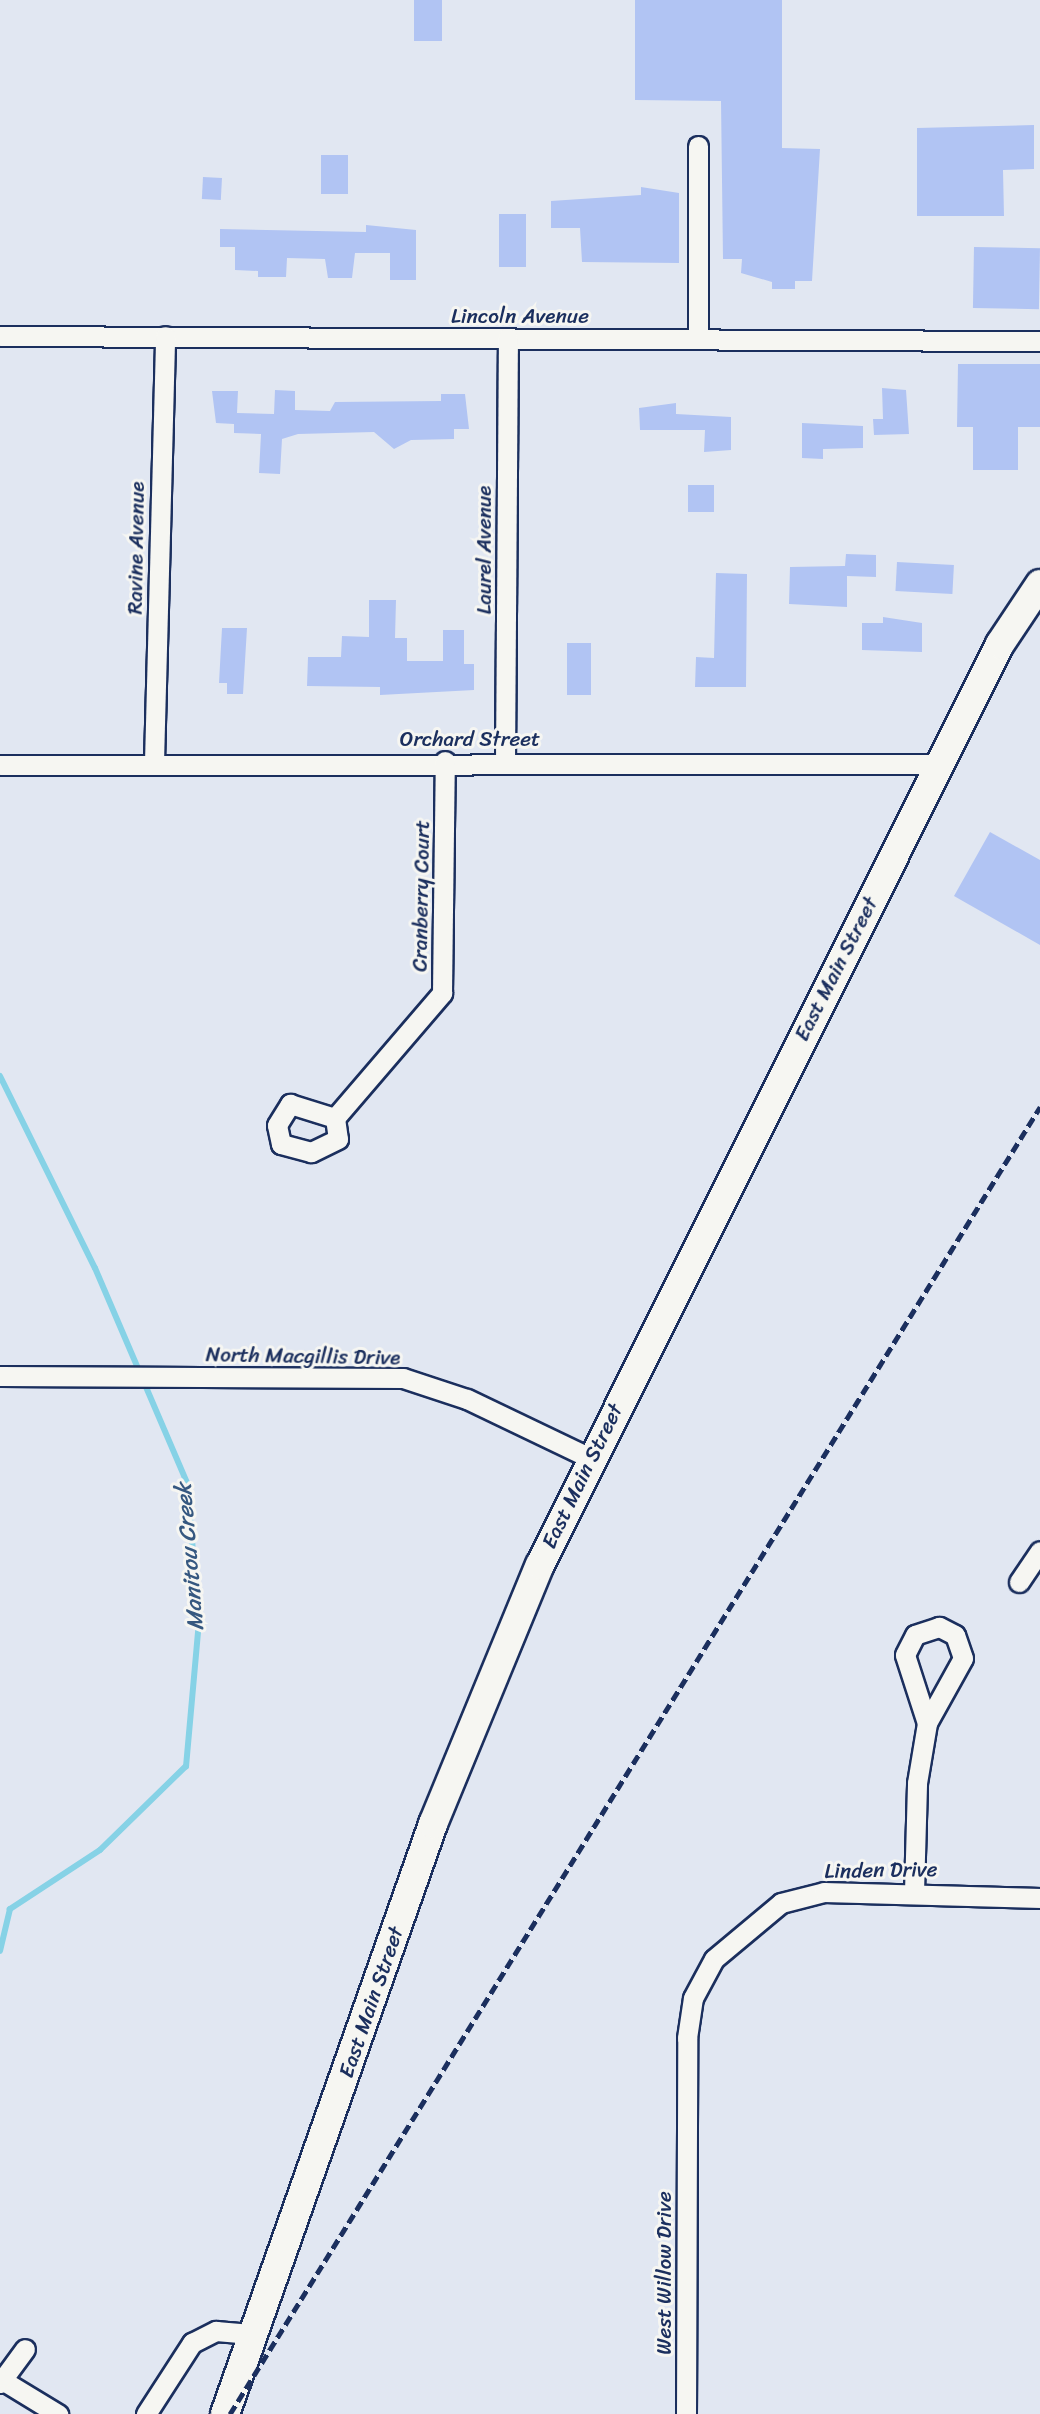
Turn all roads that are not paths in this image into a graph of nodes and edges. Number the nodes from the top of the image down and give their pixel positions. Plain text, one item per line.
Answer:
1 (698, 146) dead end
2 (0, 335) edge
3 (164, 336) junction
4 (508, 338) junction
5 (698, 339) junction
6 (1040, 341) edge
7 (1040, 583) edge
8 (444, 761) junction
9 (505, 761) junction
10 (154, 762) junction
11 (939, 764) junction
12 (0, 765) edge
13 (335, 1118) dead end
14 (0, 1376) edge
15 (590, 1458) junction
16 (1040, 1550) edge
17 (1019, 1582) dead end
18 (927, 1723) dead end
19 (914, 1892) junction
20 (1040, 1898) edge
21 (687, 2132) joint
22 (254, 2334) junction
23 (26, 2349) dead end
24 (1, 2382) edge
25 (58, 2414) edge
26 (146, 2414) edge
27 (225, 2414) edge
28 (686, 2414) edge

1 - 5 street
2 - 3 street, Lincoln Avenue
3 - 4 street, Lincoln Avenue
3 - 10 street, Ravine Avenue
4 - 5 street, Lincoln Avenue
4 - 9 street, Laurel Avenue
5 - 6 street, Lincoln Avenue
7 - 11 main road, East Main Street
8 - 9 street, Orchard Street
8 - 10 street, Orchard Street
8 - 13 street, Cranberry Court
9 - 11 street, Orchard Street
10 - 12 street, Orchard Street
11 - 15 main road, East Main Street
14 - 15 street, North Macgillis Drive
15 - 22 main road, East Main Street
16 - 17 street
18 - 19 street
19 - 20 street, Linden Drive
19 - 21 street, Linden Drive
21 - 28 street, West Willow Drive
22 - 26 street
22 - 27 main road, East Main Street
23 - 24 street
24 - 25 street

